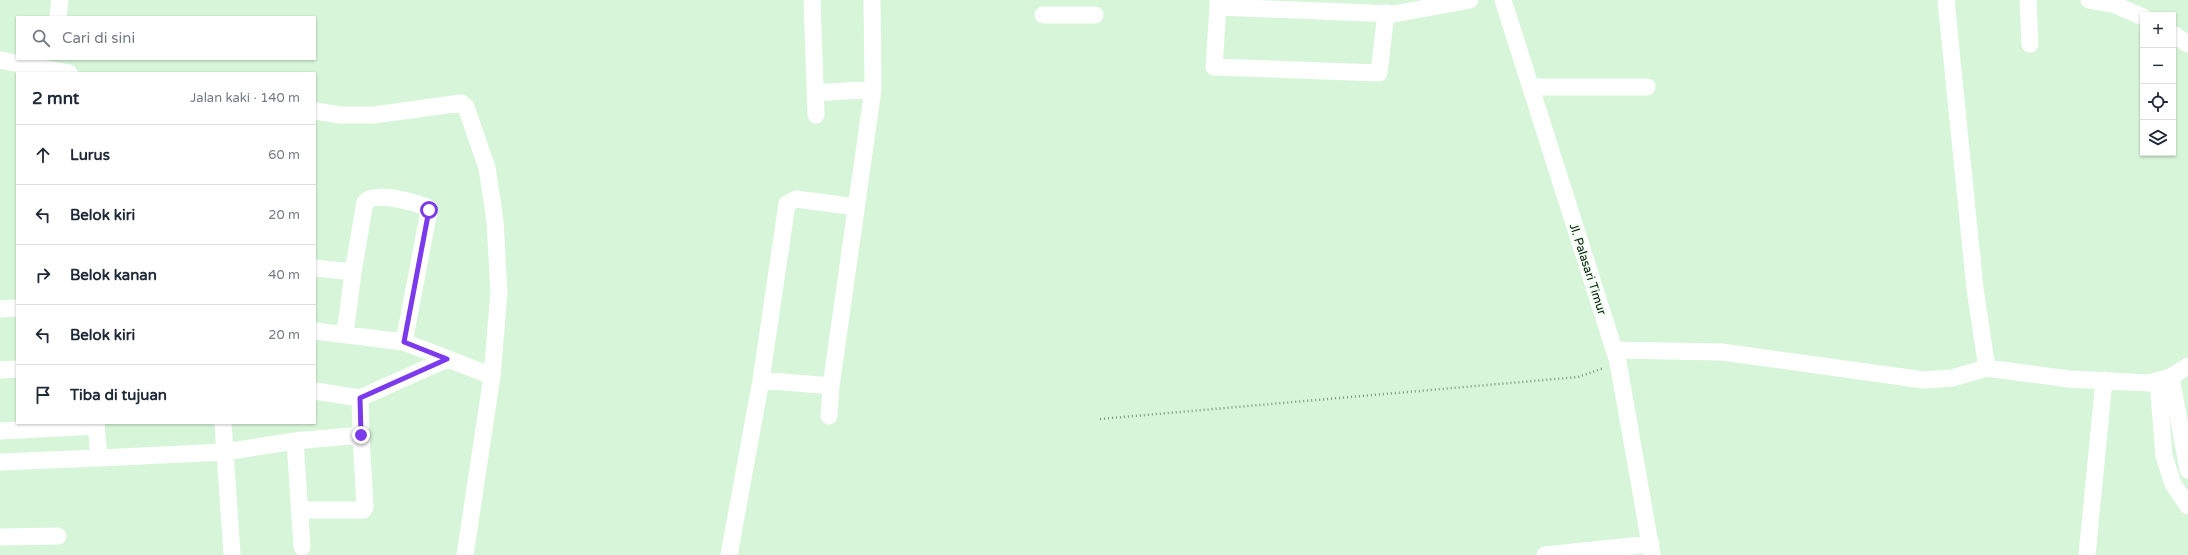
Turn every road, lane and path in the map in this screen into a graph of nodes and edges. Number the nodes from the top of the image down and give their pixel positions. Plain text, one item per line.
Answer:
1 (60, 0) edge
2 (812, 0) edge
3 (872, 0) edge
4 (1470, 0) edge
5 (1503, 0) edge
6 (1946, 0) edge
7 (2028, 0) edge
8 (2089, 0) edge
9 (1218, 4) edge
10 (1063, 8) edge
11 (1395, 9) edge
12 (1043, 15) dead end
13 (1095, 15) dead end
14 (58, 16) edge
15 (2140, 16) edge
16 (2176, 36) edge
17 (2030, 44) dead end
18 (2188, 44) edge
19 (0, 60) edge
20 (62, 69) edge
21 (1647, 86) dead end
22 (1531, 87) junction
23 (873, 89) junction
24 (815, 93) junction
25 (316, 111) edge
26 (816, 115) dead end
27 (856, 208) junction
28 (316, 268) edge
29 (353, 272) junction
30 (16, 308) edge
31 (0, 309) edge
32 (316, 331) edge
33 (345, 334) junction
34 (404, 342) junction
35 (1616, 356) junction
36 (447, 359) junction
37 (2188, 366) edge
38 (1987, 368) junction
39 (16, 369) edge
40 (0, 370) edge
41 (492, 376) junction
42 (2164, 379) junction
43 (761, 380) junction
44 (2104, 380) junction
45 (830, 386) junction
46 (316, 391) edge
47 (360, 398) junction
48 (828, 416) dead end
49 (1100, 419) dead end
50 (223, 424) edge
51 (96, 425) edge
52 (0, 431) edge
53 (361, 435) junction
54 (296, 441) junction
55 (224, 452) junction
56 (99, 458) junction
57 (0, 462) edge
58 (2188, 470) edge
59 (2188, 506) edge
60 (299, 510) junction
61 (58, 536) dead end
62 (0, 537) edge
63 (302, 547) dead end
64 (1651, 549) edge
65 (232, 555) edge
66 (465, 555) edge
67 (729, 555) edge
68 (1545, 555) edge
69 (2087, 555) edge

1 - 14 street
2 - 24 street
3 - 23 street
4 - 11 street
5 - 22 street, Jl. Palasari Timur
6 - 38 street
7 - 17 street
8 - 15 street
9 - 11 street
9 - 11 street
10 - 12 street
10 - 13 street
16 - 18 street
19 - 20 street
21 - 22 street
22 - 35 street, Jl. Palasari Timur
23 - 24 street
23 - 27 street
24 - 26 street
25 - 41 street
27 - 43 street
27 - 45 street
28 - 29 street
29 - 33 street
29 - 34 street
30 - 31 street
32 - 33 street
33 - 34 street
34 - 36 street
35 - 38 street
35 - 49 path
35 - 64 street, Jl. Palasari Timur
36 - 41 street
36 - 47 street
37 - 42 street
38 - 44 street
39 - 40 street
41 - 66 street
42 - 44 street
42 - 58 street
42 - 59 street
43 - 45 street
43 - 67 street
44 - 69 street
45 - 48 street
46 - 47 street
47 - 53 street
50 - 55 street
51 - 52 street
51 - 56 street
53 - 54 street
53 - 60 street
54 - 55 street
54 - 60 street
55 - 56 street
55 - 65 street
56 - 57 street
60 - 63 street
61 - 62 street
64 - 68 street

